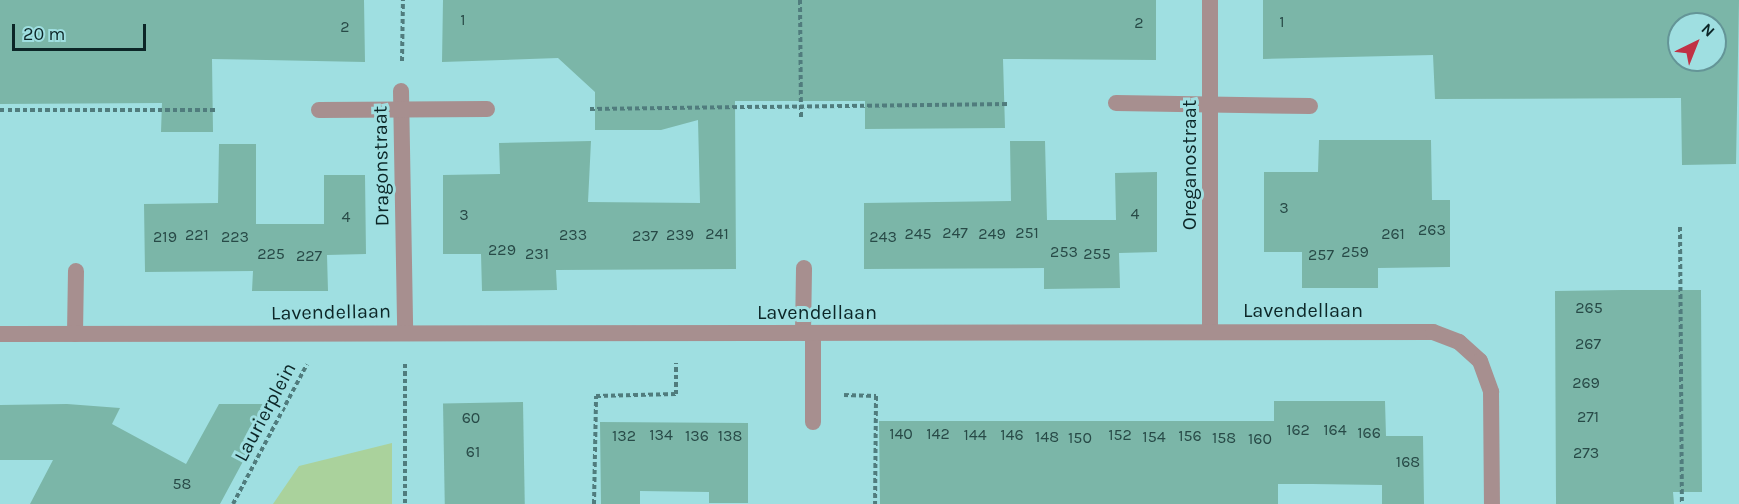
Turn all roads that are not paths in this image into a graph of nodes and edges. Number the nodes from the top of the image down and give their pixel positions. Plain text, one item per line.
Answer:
1 (1210, 0) edge
2 (401, 91) road end
3 (1116, 104) dead end
4 (1210, 105) junction
5 (1310, 106) dead end
6 (401, 109) junction
7 (487, 109) dead end
8 (319, 110) dead end
9 (804, 268) dead end
10 (76, 271) dead end
11 (405, 331) junction
12 (1210, 331) junction
13 (808, 333) junction
14 (0, 334) edge
15 (75, 334) junction
16 (813, 422) dead end
17 (1492, 504) edge

1 - 4 street, Oreganostraat
2 - 6 street, Dragonstraat
3 - 4 street
4 - 5 street
4 - 12 street, Oreganostraat
6 - 7 street
6 - 8 street
6 - 11 street, Dragonstraat
9 - 13 street
10 - 15 street
11 - 13 street, Lavendellaan
11 - 15 street, Lavendellaan
12 - 13 street, Lavendellaan
12 - 17 street, Lavendellaan
13 - 16 street
14 - 15 street, Lavendellaan

